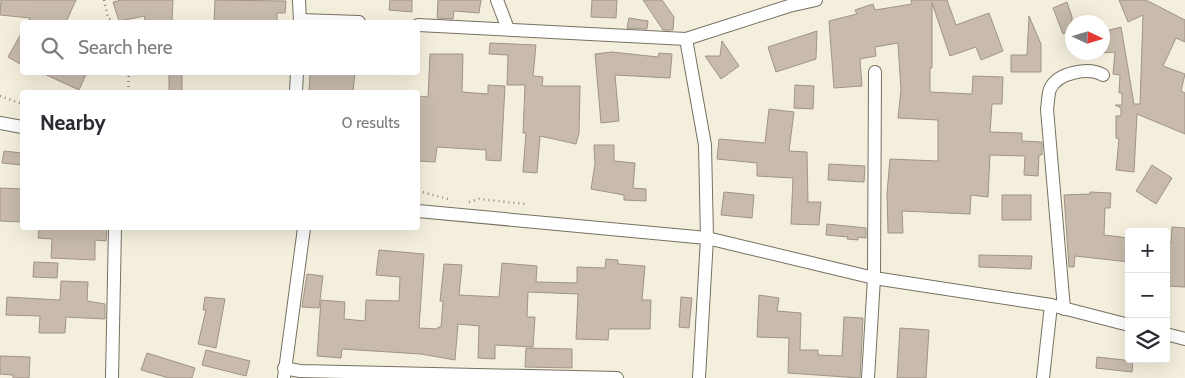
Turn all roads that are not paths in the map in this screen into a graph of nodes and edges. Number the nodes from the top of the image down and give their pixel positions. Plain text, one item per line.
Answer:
1 (299, 0) edge
2 (497, 0) edge
3 (816, 0) edge
4 (300, 20) edge
5 (420, 25) edge
6 (508, 29) junction
7 (686, 39) junction
8 (875, 72) dead end
9 (297, 75) edge
10 (1103, 75) dead end
11 (296, 90) edge
12 (0, 123) edge
13 (20, 127) edge
14 (420, 211) edge
15 (115, 230) edge
16 (304, 230) edge
17 (707, 238) junction
18 (874, 278) junction
19 (1051, 305) junction
20 (1064, 309) junction
21 (1125, 324) edge
22 (1170, 335) edge
23 (1185, 339) edge
24 (284, 373) edge
25 (112, 378) edge
26 (617, 378) edge
27 (699, 378) edge
28 (868, 378) edge
29 (1043, 378) edge

1 - 4 street
2 - 6 street
3 - 7 street
5 - 6 street
6 - 7 street
7 - 17 street
8 - 18 street
9 - 11 street
10 - 20 street
12 - 13 street
14 - 17 street
15 - 25 street
16 - 24 street
17 - 18 street
17 - 27 street
18 - 19 street
18 - 28 street
19 - 20 street
19 - 29 street
20 - 21 street
22 - 23 street
24 - 26 street

